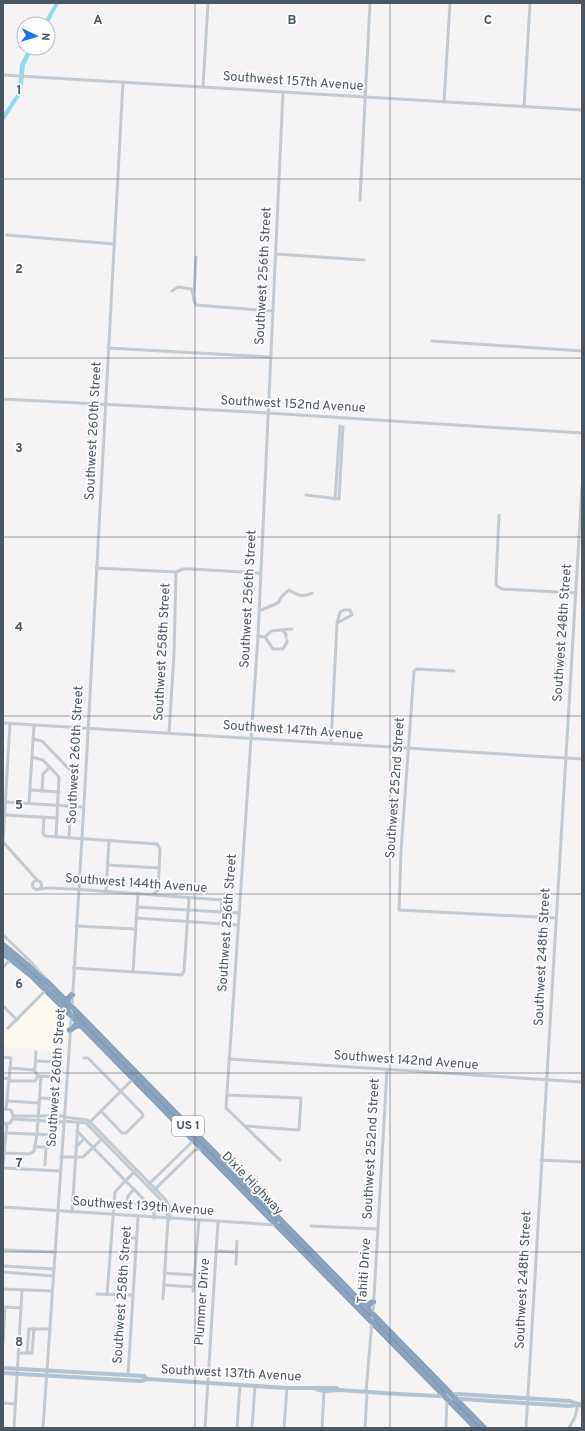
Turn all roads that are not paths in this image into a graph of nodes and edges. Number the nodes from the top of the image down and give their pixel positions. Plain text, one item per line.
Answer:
1 (208, 3) edge
2 (370, 3) edge
3 (450, 3) edge
4 (530, 3) edge
5 (3, 75) edge
6 (123, 82) junction
7 (203, 87) junction
8 (283, 92) junction
9 (365, 97) junction
10 (444, 102) junction
11 (524, 106) junction
12 (582, 110) edge
13 (360, 200) dead end
14 (7, 235) dead end
15 (114, 244) junction
16 (276, 254) junction
17 (196, 257) dead end
18 (364, 260) dead end
19 (172, 291) dead end
20 (194, 292) junction
21 (272, 311) junction
22 (432, 341) dead end
23 (108, 348) junction
24 (582, 351) edge
25 (270, 357) junction
26 (3, 399) edge
27 (105, 404) junction
28 (268, 413) junction
29 (342, 426) dead end
30 (582, 433) edge
31 (582, 487) edge
32 (306, 495) dead end
33 (499, 515) dead end
34 (96, 568) junction
35 (176, 572) junction
36 (260, 573) junction
37 (312, 593) dead end
38 (576, 593) junction
39 (259, 611) junction
40 (337, 623) junction
41 (292, 629) dead end
42 (282, 630) junction
43 (258, 636) junction
44 (265, 637) junction
45 (454, 671) dead end
46 (3, 723) edge
47 (10, 723) junction
48 (34, 725) junction
49 (88, 728) junction
50 (169, 733) junction
51 (33, 739) junction
52 (251, 739) junction
53 (331, 744) junction
54 (409, 748) junction
55 (32, 757) junction
56 (566, 758) junction
57 (582, 758) edge
58 (50, 767) junction
59 (30, 790) junction
60 (42, 791) junction
61 (59, 792) junction
62 (6, 802) junction
63 (29, 803) junction
64 (58, 805) junction
65 (71, 806) junction
66 (84, 807) junction
67 (5, 815) junction
68 (44, 817) junction
69 (57, 818) junction
70 (56, 837) junction
71 (69, 838) junction
72 (82, 838) junction
73 (109, 840) junction
74 (108, 865) junction
75 (159, 868) junction
76 (32, 874) junction
77 (34, 882) junction
78 (40, 882) junction
79 (49, 888) junction
80 (40, 889) junction
81 (78, 889) junction
82 (106, 891) junction
83 (138, 893) junction
84 (154, 894) junction
85 (189, 898) junction
86 (137, 907) junction
87 (189, 910) junction
88 (221, 912) junction
89 (239, 913) junction
90 (136, 918) junction
91 (556, 918) junction
92 (188, 922) junction
93 (238, 925) junction
94 (76, 926) junction
95 (135, 929) junction
96 (3, 935) edge
97 (3, 946) edge
98 (14, 946) junction
99 (3, 953) edge
100 (14, 954) junction
101 (11, 959) junction
102 (3, 967) edge
103 (74, 968) junction
104 (133, 972) junction
105 (48, 983) junction
106 (46, 990) junction
107 (72, 995) junction
108 (64, 999) junction
109 (3, 1006) edge
110 (72, 1008) junction
111 (71, 1015) junction
112 (16, 1020) junction
113 (81, 1025) junction
114 (8, 1028) dead end
115 (70, 1030) junction
116 (36, 1052) dead end
117 (3, 1057) edge
118 (84, 1058) dead end
119 (229, 1059) junction
120 (36, 1061) junction
121 (10, 1068) junction
122 (34, 1070) junction
123 (387, 1070) junction
124 (39, 1076) junction
125 (3, 1078) edge
126 (133, 1079) junction
127 (546, 1079) junction
128 (9, 1080) junction
129 (582, 1082) edge
130 (120, 1092) junction
131 (3, 1094) edge
132 (8, 1094) junction
133 (227, 1095) junction
134 (40, 1098) junction
135 (58, 1099) dead end
136 (8, 1101) junction
137 (39, 1103) junction
138 (5, 1109) edge
139 (101, 1111) junction
140 (38, 1116) junction
141 (13, 1118) junction
142 (26, 1118) junction
143 (64, 1119) junction
144 (38, 1121) junction
145 (78, 1122) junction
146 (90, 1122) junction
147 (5, 1124) edge
148 (245, 1126) junction
149 (77, 1131) junction
150 (6, 1133) junction
151 (37, 1134) junction
152 (56, 1135) dead end
153 (84, 1139) junction
154 (102, 1139) junction
155 (194, 1140) junction
156 (36, 1146) junction
157 (76, 1147) junction
158 (93, 1148) junction
159 (202, 1149) junction
160 (4, 1153) edge
161 (61, 1157) junction
162 (75, 1158) junction
163 (280, 1160) dead end
164 (541, 1160) junction
165 (582, 1162) edge
166 (3, 1163) edge
167 (44, 1164) dead end
168 (3, 1168) edge
169 (60, 1171) junction
170 (135, 1171) junction
171 (125, 1181) junction
172 (149, 1185) junction
173 (134, 1190) junction
174 (154, 1190) junction
175 (73, 1199) junction
176 (114, 1201) junction
177 (127, 1202) junction
178 (147, 1204) junction
179 (3, 1207) edge
180 (58, 1211) junction
181 (72, 1212) junction
182 (113, 1215) junction
183 (138, 1217) junction
184 (154, 1218) junction
185 (169, 1219) junction
186 (199, 1220) junction
187 (280, 1221) junction
188 (218, 1222) junction
189 (276, 1224) junction
190 (311, 1226) dead end
191 (377, 1230) junction
192 (130, 1238) dead end
193 (136, 1238) junction
194 (237, 1241) dead end
195 (3, 1250) edge
196 (216, 1251) junction
197 (55, 1252) junction
198 (236, 1252) junction
199 (236, 1264) dead end
200 (3, 1266) edge
201 (54, 1269) junction
202 (3, 1272) edge
203 (164, 1273) junction
204 (194, 1275) junction
205 (53, 1276) junction
206 (164, 1285) junction
207 (3, 1288) edge
208 (22, 1290) junction
209 (52, 1291) junction
210 (97, 1294) dead end
211 (108, 1295) junction
212 (132, 1295) junction
213 (163, 1299) dead end
214 (373, 1302) junction
215 (363, 1304) junction
216 (4, 1307) edge
217 (21, 1308) junction
218 (372, 1314) junction
219 (371, 1321) junction
220 (34, 1328) junction
221 (50, 1329) junction
222 (3, 1343) edge
223 (18, 1353) junction
224 (26, 1353) junction
225 (409, 1360) junction
226 (3, 1368) edge
227 (17, 1371) junction
228 (3, 1373) edge
229 (47, 1373) junction
230 (128, 1375) junction
231 (147, 1379) junction
232 (438, 1380) junction
233 (208, 1383) junction
234 (240, 1385) junction
235 (255, 1386) junction
236 (287, 1388) junction
237 (315, 1388) junction
238 (339, 1390) junction
239 (324, 1391) junction
240 (367, 1392) junction
241 (447, 1396) junction
242 (527, 1398) junction
243 (456, 1399) junction
244 (3, 1403) edge
245 (527, 1403) junction
246 (16, 1404) junction
247 (580, 1404) edge
248 (454, 1405) junction
249 (582, 1407) edge
250 (447, 1410) junction
251 (14, 1428) edge
252 (43, 1428) edge
253 (205, 1428) edge
254 (237, 1428) edge
255 (252, 1428) edge
256 (284, 1428) edge
257 (322, 1428) edge
258 (365, 1428) edge
259 (446, 1428) edge
260 (476, 1428) edge
261 (484, 1428) edge
262 (526, 1428) edge
263 (569, 1428) edge

1 - 7 street
2 - 9 street
3 - 10 street
4 - 11 street
5 - 6 street, Southwest 157th Avenue
6 - 7 street, Southwest 157th Avenue
6 - 15 street, Southwest 260th Street
7 - 8 street, Southwest 157th Avenue
8 - 9 street, Southwest 157th Avenue
8 - 16 street, Southwest 256th Street
9 - 10 street, Southwest 157th Avenue
9 - 13 street
10 - 11 street, Southwest 157th Avenue
11 - 12 street, Southwest 157th Avenue
14 - 15 street
15 - 23 street, Southwest 260th Street
16 - 18 street
16 - 21 street, Southwest 256th Street
17 - 20 street
19 - 20 street
20 - 21 street
21 - 25 street, Southwest 256th Street
22 - 24 street
23 - 25 street
23 - 27 street, Southwest 260th Street
25 - 28 street, Southwest 256th Street
26 - 27 street, Southwest 152nd Avenue
27 - 28 street, Southwest 152nd Avenue
27 - 34 street, Southwest 260th Street
28 - 30 street, Southwest 152nd Avenue
28 - 36 street, Southwest 256th Street
29 - 32 street
31 - 38 street, Southwest 248th Street
33 - 38 street
34 - 35 street
34 - 49 street, Southwest 260th Street
35 - 36 street
35 - 50 street, Southwest 258th Street
36 - 39 street, Southwest 256th Street
37 - 39 street
38 - 56 street, Southwest 248th Street
39 - 43 street, Southwest 256th Street
40 - 40 street
40 - 53 street
41 - 42 street
42 - 44 street
42 - 44 street
43 - 44 street
43 - 52 street, Southwest 256th Street
45 - 54 street, Southwest 252nd Street
46 - 47 street, Southwest 147th Avenue
47 - 48 street, Southwest 147th Avenue
47 - 62 street, Southwest 144th Avenue
48 - 49 street, Southwest 147th Avenue
48 - 51 street
49 - 50 street, Southwest 147th Avenue
49 - 66 street, Southwest 260th Street
50 - 52 street, Southwest 147th Avenue
51 - 55 street
51 - 65 street
52 - 53 street, Southwest 147th Avenue
52 - 89 street, Southwest 256th Street
53 - 54 street, Southwest 147th Avenue
54 - 56 street, Southwest 147th Avenue
54 - 91 street, Southwest 252nd Street
55 - 58 street
55 - 59 street
56 - 57 street, Southwest 147th Avenue
56 - 91 street, Southwest 248th Street
58 - 60 street
58 - 61 street
59 - 60 street
59 - 63 street
60 - 61 street
61 - 64 street
62 - 63 street
62 - 67 street, Southwest 144th Avenue
63 - 64 street
64 - 65 street
64 - 69 street
65 - 66 street
65 - 71 street
66 - 72 street, Southwest 260th Street
67 - 68 street
67 - 76 street, Southwest 144th Avenue
68 - 69 street
68 - 70 street
69 - 70 street
70 - 71 street
71 - 72 street
72 - 73 street
72 - 81 street, Southwest 260th Street
73 - 74 street
73 - 75 street
74 - 75 street
74 - 82 street
75 - 84 street
76 - 77 street, Southwest 144th Avenue
76 - 78 street, Southwest 144th Avenue
77 - 78 street
77 - 80 street
78 - 79 street, Southwest 144th Avenue
78 - 80 street
79 - 80 street, Southwest 144th Avenue
79 - 81 street, Southwest 144th Avenue
81 - 82 street, Southwest 144th Avenue
81 - 94 street, Southwest 260th Street
82 - 83 street, Southwest 144th Avenue
83 - 84 street, Southwest 144th Avenue
83 - 86 street
84 - 85 street, Southwest 144th Avenue
85 - 87 street
85 - 88 street, Southwest 144th Avenue
86 - 87 street
86 - 90 street
87 - 88 street
87 - 92 street
88 - 89 street
89 - 93 street, Southwest 256th Street
90 - 92 street
90 - 95 street
91 - 127 street, Southwest 248th Street
92 - 93 street
92 - 104 street
93 - 119 street, Southwest 256th Street
94 - 95 street
94 - 103 street, Southwest 260th Street
95 - 104 street
96 - 98 street
97 - 100 highway, US 1
98 - 100 street
98 - 105 street
99 - 101 highway, US 1
100 - 101 highway
100 - 105 highway, US 1
101 - 102 street
101 - 106 highway, Dixie Highway / US 1
103 - 104 street
103 - 107 street, Southwest 260th Street
105 - 108 highway, Dixie Highway / US 1
106 - 111 highway, Dixie Highway / US 1
106 - 112 street
107 - 108 highway
107 - 110 street, Southwest 260th Street
108 - 110 highway, Dixie Highway / US 1
109 - 112 street
110 - 111 street, Southwest 260th Street
110 - 187 highway, Dixie Highway / US 1
111 - 113 highway, Dixie Highway / US 1
111 - 115 street, Southwest 260th Street
112 - 114 street
113 - 115 highway
113 - 126 highway, Dixie Highway / US 1
115 - 143 street, Southwest 260th Street
116 - 120 street
117 - 121 street
118 - 130 street
119 - 123 street, Southwest 142nd Avenue
119 - 133 street, Southwest 256th Street
120 - 122 street
120 - 124 street
121 - 122 street
121 - 128 street
122 - 124 street
123 - 127 street, Southwest 142nd Avenue
123 - 191 street, Southwest 252nd Street
124 - 128 street
124 - 134 street
125 - 128 street
126 - 130 street
126 - 155 highway, Dixie Highway / US 1
127 - 129 street, Southwest 142nd Avenue
127 - 164 street, Southwest 248th Street
128 - 132 street
130 - 139 street
130 - 139 street
131 - 132 street
132 - 136 street
133 - 148 street, Southwest 256th Street
133 - 148 street
134 - 135 street
134 - 137 street
136 - 137 street
136 - 138 street
137 - 140 street
138 - 141 street
139 - 146 street
140 - 142 street
140 - 143 street
140 - 144 street
141 - 142 street
141 - 147 street
142 - 144 street
143 - 144 street
143 - 145 street
143 - 146 street
143 - 161 street, Southwest 260th Street
144 - 151 street
145 - 149 street
145 - 154 street
146 - 170 street
147 - 150 street
148 - 163 street
149 - 153 street
149 - 157 street
150 - 151 street
150 - 160 street
151 - 152 street
151 - 156 street
153 - 157 street
153 - 158 street
154 - 158 street
154 - 170 street
155 - 159 highway, Dixie Highway / US 1
155 - 172 street
156 - 160 street
156 - 167 street
157 - 162 street
158 - 162 street
158 - 171 street
159 - 174 street
159 - 189 highway, Dixie Highway / US 1
160 - 166 street
161 - 162 street
161 - 169 street, Southwest 260th Street
162 - 175 street
164 - 165 street
164 - 242 street, Southwest 248th Street
168 - 169 street
169 - 180 street, Southwest 260th Street
170 - 171 street
170 - 172 street
171 - 173 street
171 - 176 street
172 - 174 street
173 - 177 street
173 - 178 street
174 - 185 street
175 - 176 street
175 - 181 street
176 - 177 street
176 - 182 street
177 - 178 street
178 - 184 street
179 - 180 street, Southwest 139th Avenue
180 - 181 street, Southwest 139th Avenue
180 - 197 street, Southwest 260th Street
181 - 182 street, Southwest 139th Avenue
182 - 183 street, Southwest 139th Avenue
182 - 211 street
183 - 184 street, Southwest 139th Avenue
183 - 193 street, Southwest 258th Street
184 - 185 street, Southwest 139th Avenue
185 - 186 street, Southwest 139th Avenue
185 - 203 street
186 - 188 street, Southwest 139th Avenue
186 - 204 street
187 - 189 street
187 - 215 highway, Dixie Highway / US 1
188 - 189 street, Southwest 139th Avenue
188 - 196 street, Plummer Drive
189 - 219 highway, Dixie Highway / US 1
190 - 191 street
191 - 214 street, Tahiti Drive
192 - 193 street
193 - 212 street, Southwest 258th Street
194 - 198 street
195 - 197 street
196 - 198 street
196 - 233 street, Plummer Drive
197 - 201 street, Southwest 260th Street
198 - 199 street
200 - 201 street
201 - 205 street, Southwest 260th Street
202 - 205 street
203 - 204 street
203 - 206 street
204 - 206 street
205 - 209 street, Southwest 260th Street
206 - 213 street
207 - 208 street
208 - 209 street
208 - 217 street
209 - 221 street, Southwest 260th Street
210 - 211 street
211 - 212 street
212 - 230 street, Southwest 258th Street
214 - 215 highway
214 - 218 street, Tahiti Drive
215 - 218 highway, Dixie Highway / US 1
216 - 217 street
216 - 222 street
217 - 223 street
218 - 219 street
218 - 232 highway, Dixie Highway / US 1
219 - 225 highway, Dixie Highway / US 1
219 - 240 street
220 - 221 street
220 - 224 street
220 - 224 street
221 - 229 street, Southwest 260th Street
223 - 224 street
223 - 227 street
225 - 232 highway
225 - 241 highway, Dixie Highway / US 1
226 - 227 main road, Southwest 137th Avenue
227 - 228 main road, Southwest 137th Avenue
227 - 229 main road, Southwest 137th Avenue
227 - 246 street
229 - 230 main road, Southwest 137th Avenue
229 - 231 main road, Southwest 137th Avenue
229 - 252 street, Southwest 260th Street
230 - 231 main road, Southwest 137th Avenue
231 - 233 main road, Southwest 137th Avenue
232 - 241 highway, Dixie Highway / US 1
233 - 234 main road, Southwest 137th Avenue
233 - 253 street
234 - 235 main road, Southwest 137th Avenue
234 - 254 street
235 - 236 main road, Southwest 137th Avenue
235 - 255 street
236 - 237 main road, Southwest 137th Avenue
236 - 256 street
237 - 238 main road, Southwest 137th Avenue
237 - 239 main road, Southwest 137th Avenue
238 - 239 main road, Southwest 137th Avenue
238 - 240 main road, Southwest 137th Avenue
239 - 257 street
240 - 241 main road, Southwest 137th Avenue
240 - 258 street
241 - 242 main road, Southwest 137th Avenue
241 - 243 highway, Dixie Highway / US 1
241 - 248 highway, Dixie Highway / US 1
241 - 250 street
242 - 245 street, Southwest 248th Street
242 - 247 main road, Southwest 137th Avenue
243 - 245 main road
243 - 261 highway, Dixie Highway / US 1
244 - 246 street
245 - 247 main road
245 - 262 street, Southwest 248th Street
246 - 251 street
247 - 249 street
247 - 263 street
248 - 250 street
248 - 260 highway, Dixie Highway / US 1
250 - 259 street

